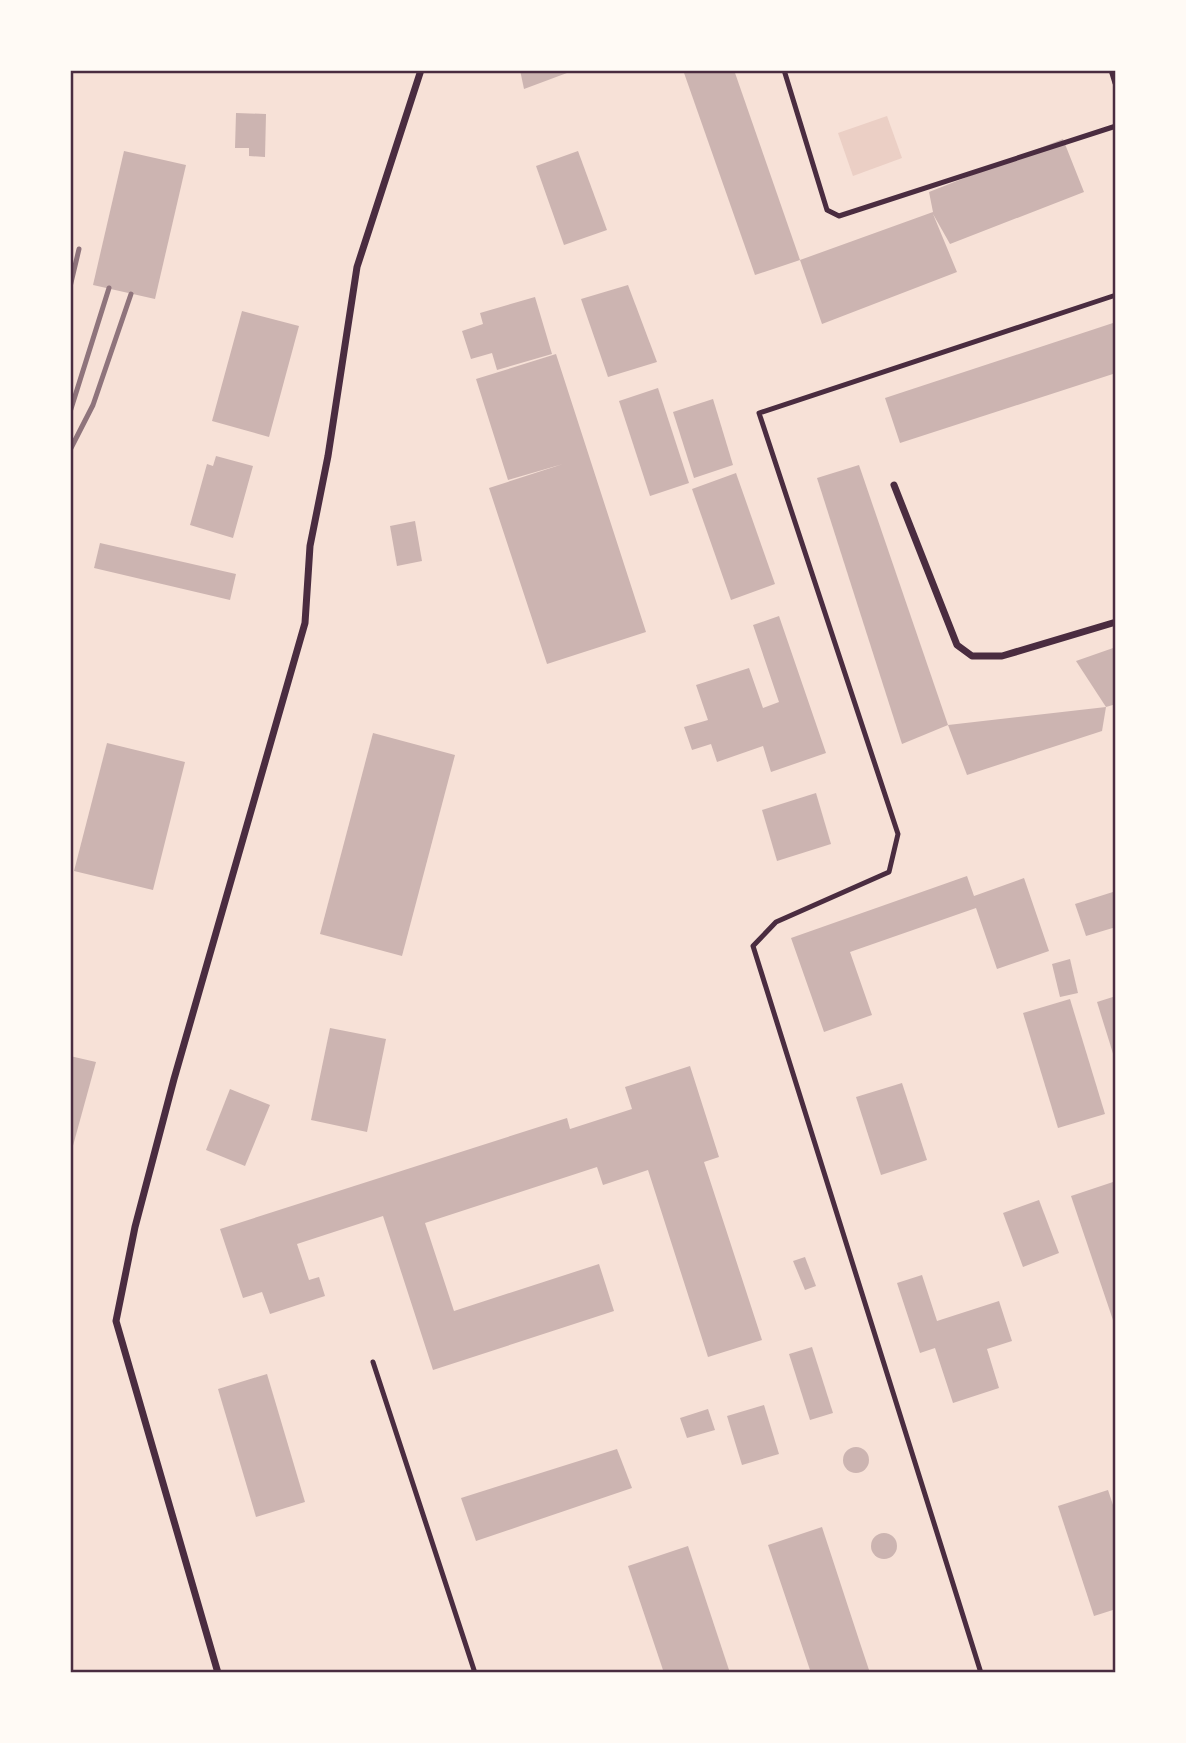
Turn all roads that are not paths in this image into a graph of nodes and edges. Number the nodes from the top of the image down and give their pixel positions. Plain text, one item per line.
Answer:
1 (421, 70) edge
2 (784, 70) edge
3 (1112, 70) edge
4 (1116, 83) edge
5 (1116, 126) edge
6 (1116, 295) edge
7 (894, 485) dead end
8 (1116, 622) edge
9 (373, 1362) dead end
10 (218, 1673) edge
11 (475, 1673) edge
12 (981, 1673) edge

1 - 10 street
2 - 5 lane
3 - 4 street
6 - 12 lane
7 - 8 street
9 - 11 lane

